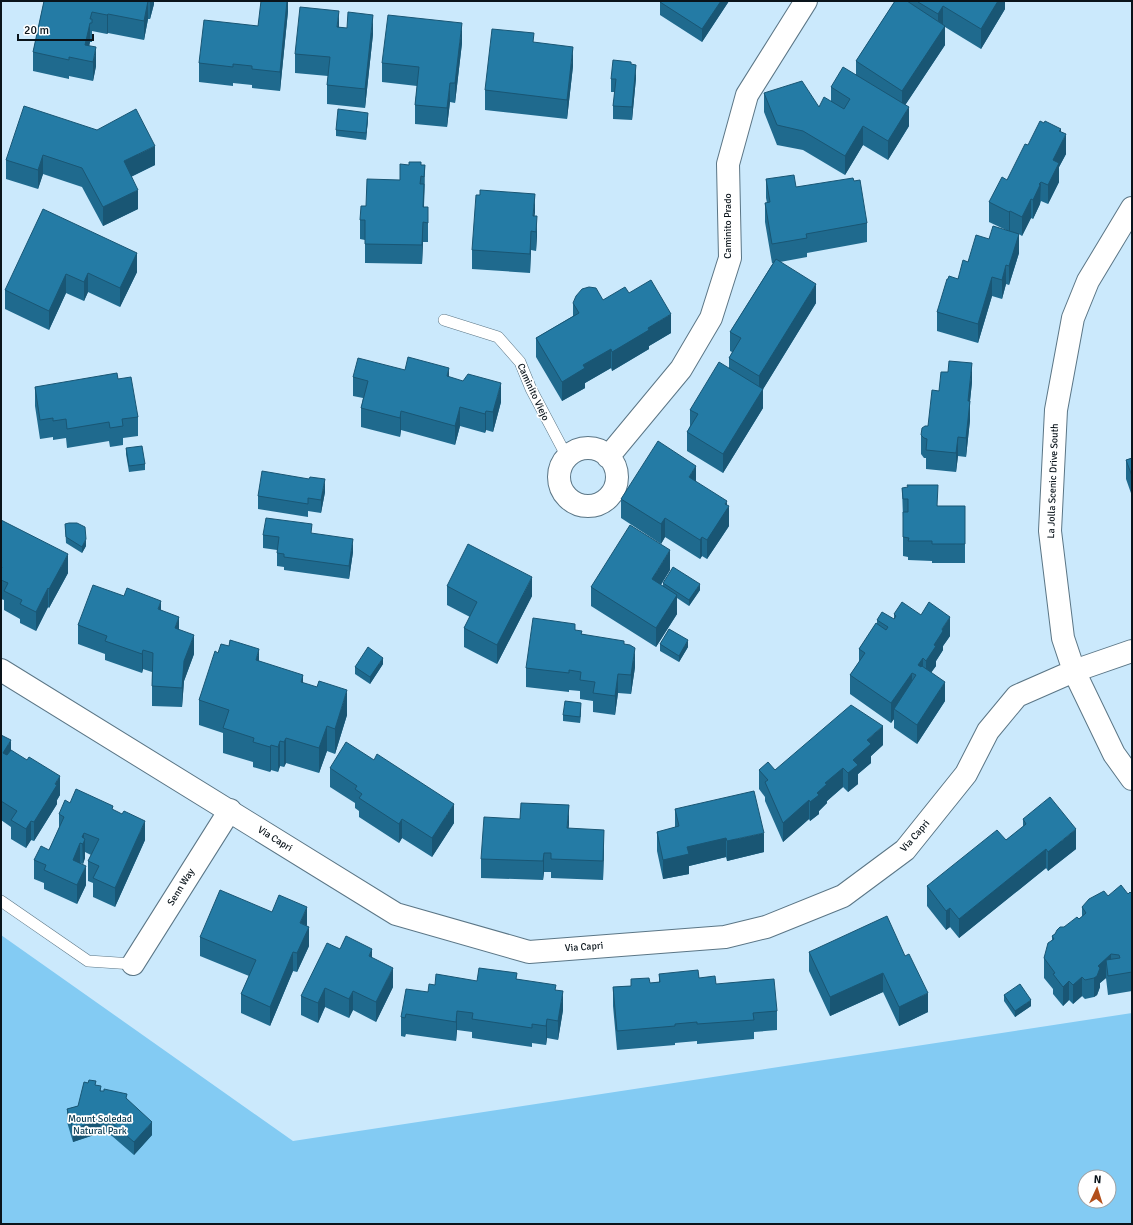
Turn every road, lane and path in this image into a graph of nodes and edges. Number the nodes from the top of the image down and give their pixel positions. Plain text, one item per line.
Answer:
1 (806, 1) edge
2 (1132, 208) edge
3 (444, 320) dead end
4 (608, 457) junction
5 (567, 458) junction
6 (1132, 651) edge
7 (1, 670) edge
8 (1074, 671) junction
9 (1132, 779) edge
10 (230, 810) junction
11 (1, 901) edge
12 (133, 964) joint

1 - 4 street, Caminito Prado
2 - 8 street, La Jolla Scenic Drive South
3 - 5 lane, Caminito Viejo
4 - 5 street
4 - 5 street
6 - 8 street, Via Capri
7 - 10 street, Via Capri
8 - 9 street, La Jolla Scenic Drive South
8 - 10 street, Via Capri
10 - 12 street, Senn Way
11 - 12 lane

